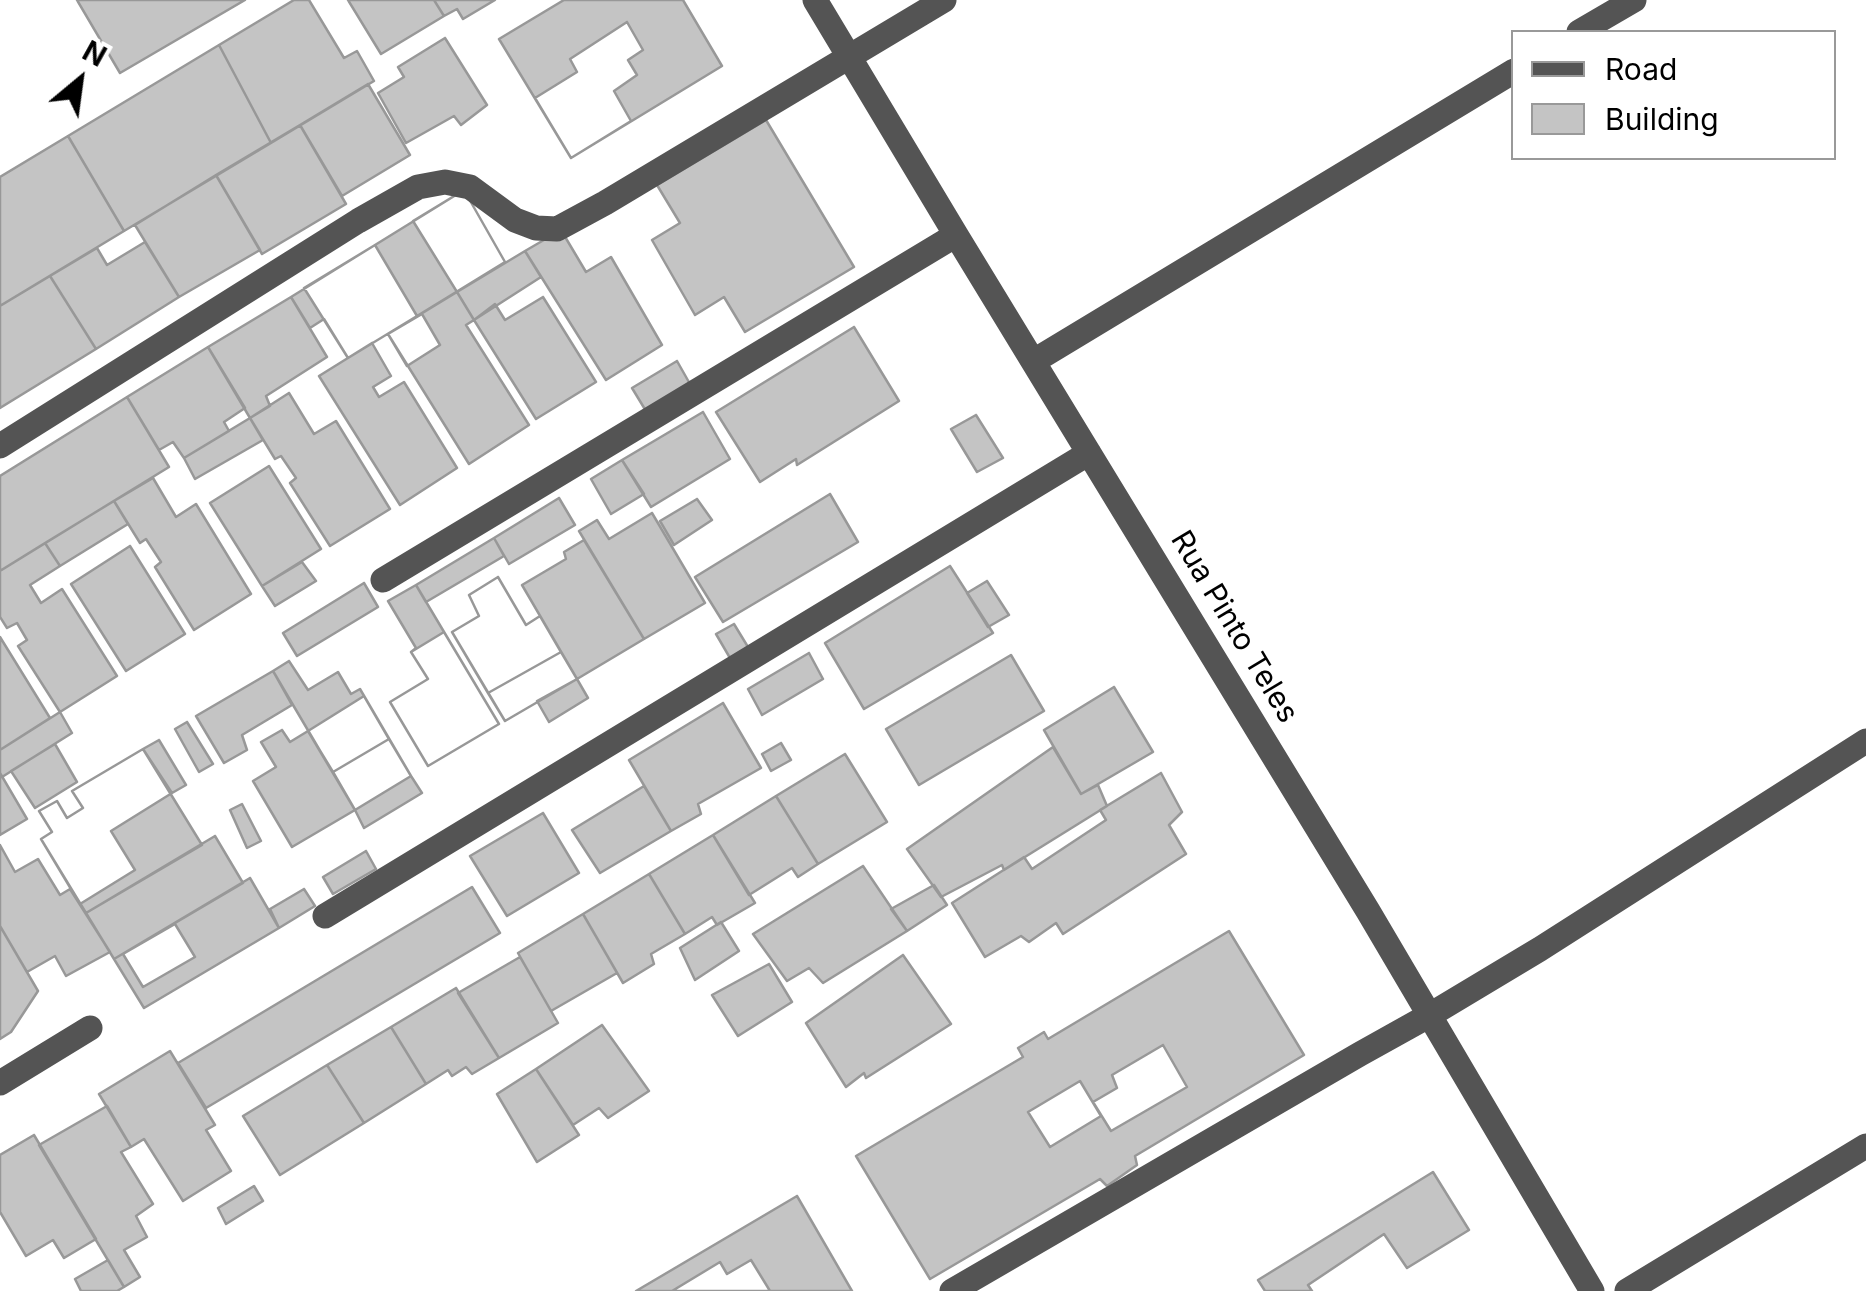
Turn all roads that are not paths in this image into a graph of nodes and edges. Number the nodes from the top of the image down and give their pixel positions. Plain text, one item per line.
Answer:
1 (815, 0) edge
2 (944, 0) edge
3 (1634, 0) edge
4 (1582, 30) edge
5 (850, 58) junction
6 (1511, 73) edge
7 (956, 236) junction
8 (1034, 361) junction
9 (0, 446) edge
10 (1089, 453) junction
11 (383, 580) dead end
12 (1866, 741) edge
13 (325, 916) dead end
14 (1430, 1015) junction
15 (90, 1028) dead end
16 (0, 1083) edge
17 (1866, 1146) edge
18 (952, 1291) edge
19 (1592, 1291) edge
20 (1627, 1291) edge

1 - 5 street, Rua Pinto Teles
2 - 5 street
3 - 4 street
5 - 7 street, Rua Pinto Teles
5 - 9 street
6 - 8 street
7 - 8 street, Rua Pinto Teles
7 - 11 street
8 - 10 street, Rua Pinto Teles
10 - 13 street
10 - 14 street, Rua Pinto Teles
12 - 14 street
14 - 18 street
14 - 19 street, Rua Pinto Teles
15 - 16 street
17 - 20 street

